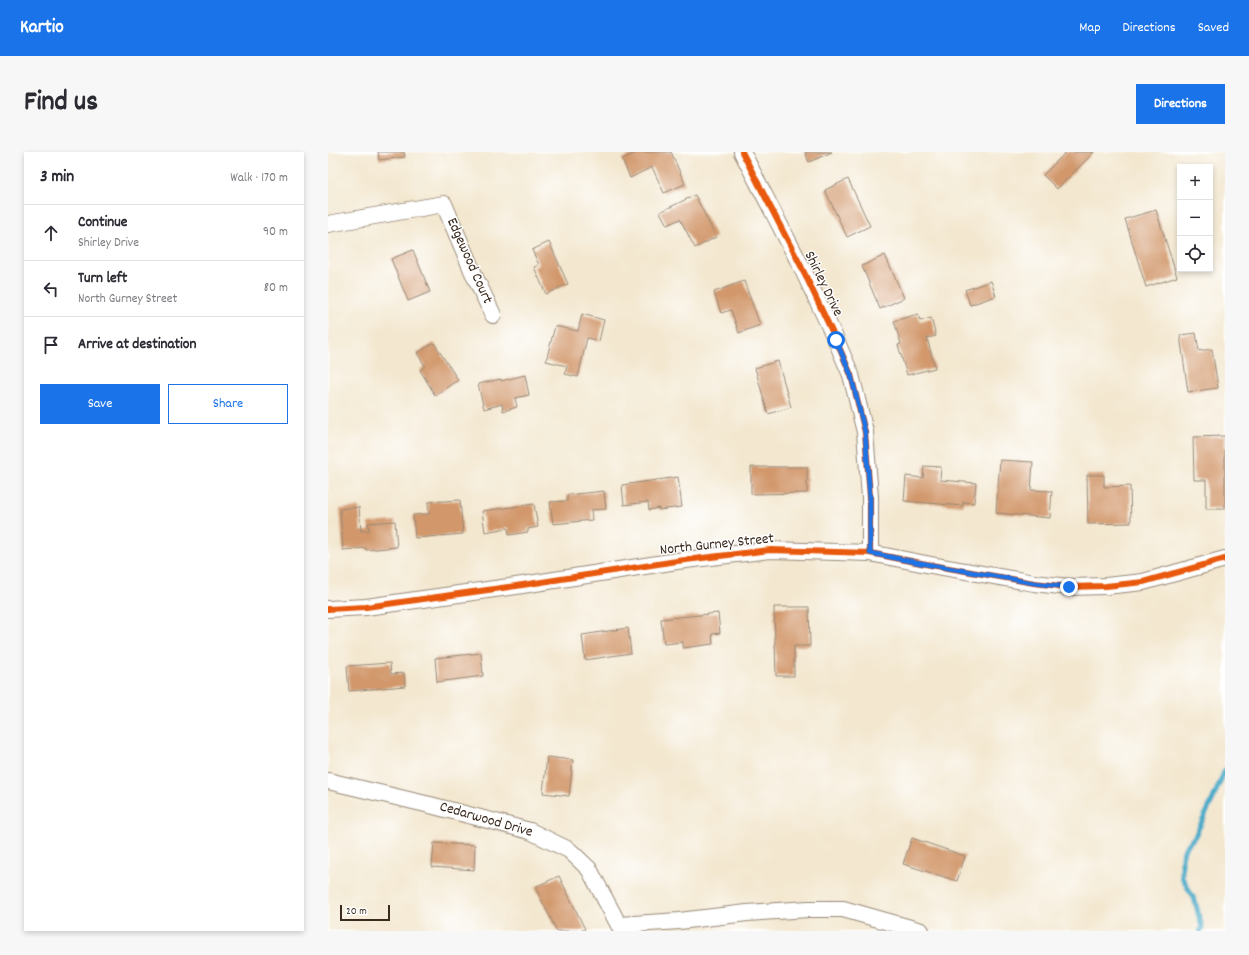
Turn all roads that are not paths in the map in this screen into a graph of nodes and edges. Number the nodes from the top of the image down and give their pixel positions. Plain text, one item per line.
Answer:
1 (742, 152) edge
2 (328, 224) edge
3 (493, 315) dead end
4 (870, 553) junction
5 (1225, 560) edge
6 (328, 609) edge
7 (328, 781) edge
8 (621, 928) edge
9 (921, 931) edge

1 - 4 street, Shirley Drive
2 - 3 street, Edgewood Court
4 - 5 street, North Gurney Street
4 - 6 street, North Gurney Street
7 - 8 street, Cedarwood Drive
8 - 9 street

